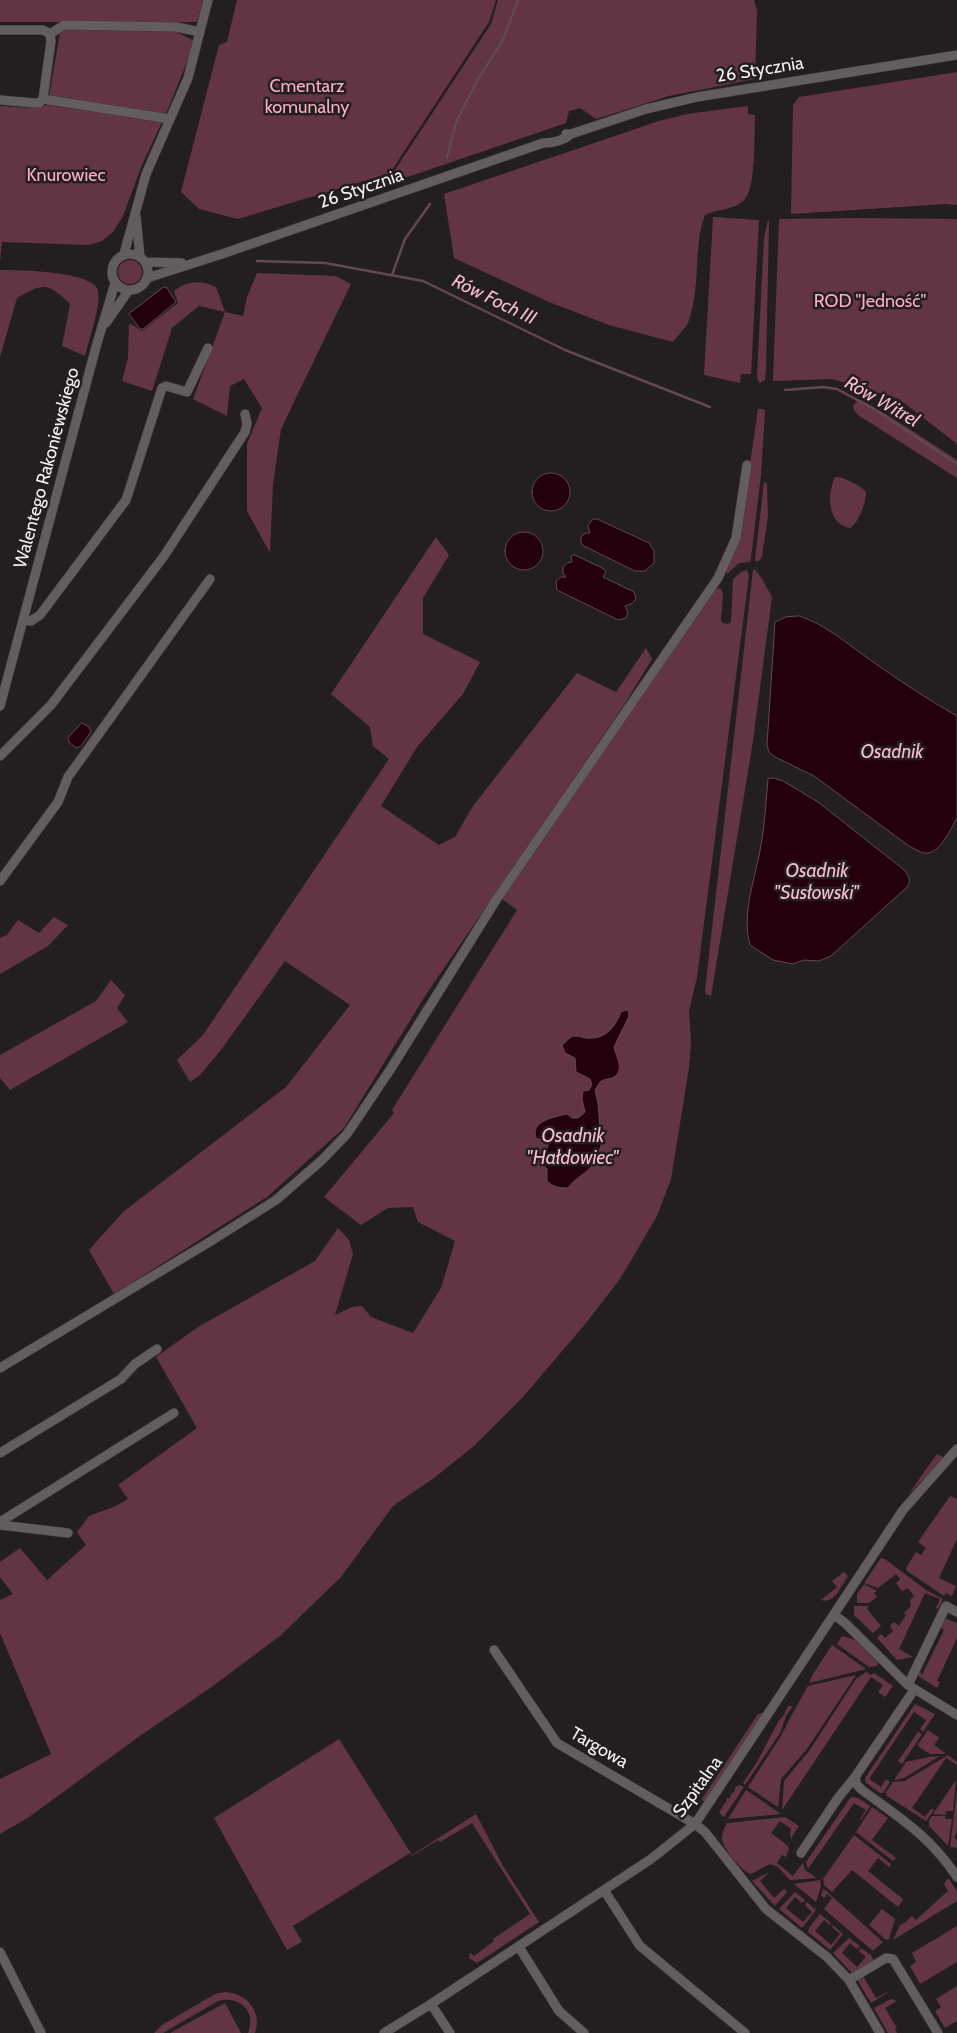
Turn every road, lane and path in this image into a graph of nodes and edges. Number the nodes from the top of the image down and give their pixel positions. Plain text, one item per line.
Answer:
1 (208, 0) edge
2 (0, 30) edge
3 (200, 32) junction
4 (50, 34) junction
5 (957, 55) edge
6 (43, 99) junction
7 (0, 100) edge
8 (170, 119) junction
9 (136, 214) junction
10 (124, 254) junction
11 (143, 260) junction
12 (189, 263) junction
13 (147, 278) junction
14 (115, 283) junction
15 (129, 290) junction
16 (104, 325) junction
17 (208, 348) dead end
18 (245, 414) dead end
19 (747, 465) dead end
20 (210, 579) dead end
21 (23, 620) junction
22 (8, 677) junction
23 (0, 686) edge
24 (0, 706) edge
25 (0, 756) edge
26 (0, 881) edge
27 (157, 1350) dead end
28 (0, 1368) edge
29 (174, 1413) dead end
30 (957, 1449) edge
31 (0, 1453) edge
32 (957, 1458) edge
33 (944, 1465) junction
34 (0, 1524) edge
35 (68, 1533) dead end
36 (957, 1612) edge
37 (834, 1615) junction
38 (494, 1650) dead end
39 (911, 1688) junction
40 (957, 1715) edge
41 (856, 1777) junction
42 (695, 1824) junction
43 (801, 1853) dead end
44 (957, 1877) edge
45 (604, 1890) junction
46 (519, 1947) junction
47 (0, 1952) edge
48 (849, 1980) junction
49 (432, 2004) junction
50 (41, 2033) edge
51 (384, 2033) edge
52 (450, 2033) edge
53 (584, 2033) edge
54 (745, 2033) edge
55 (880, 2033) edge
56 (938, 2033) edge

1 - 3 street
2 - 4 street
3 - 4 street
3 - 8 street
4 - 6 street
5 - 12 street, 26 Stycznia
6 - 7 street
6 - 8 street
8 - 9 street
9 - 10 street
9 - 11 street
10 - 11 street
10 - 14 street
11 - 12 street, 26 Stycznia
11 - 13 street
12 - 13 street, 26 Stycznia
13 - 15 street
14 - 15 street
14 - 16 street, Walentego Rakoniewskiego
15 - 16 street, Walentego Rakoniewskiego
16 - 21 street, Walentego Rakoniewskiego
17 - 21 street
18 - 25 street
19 - 28 street
20 - 26 street
21 - 22 street, Walentego Rakoniewskiego
22 - 23 street
22 - 24 street, Walentego Rakoniewskiego
27 - 31 street
29 - 34 street
30 - 33 street, Szpitalna
32 - 33 street, Szpitalna
33 - 37 street, Szpitalna
34 - 35 street
36 - 39 street
37 - 39 street
37 - 42 street, Szpitalna
38 - 42 street, Targowa
39 - 40 street
39 - 41 street
41 - 43 street
41 - 44 street
42 - 45 street, Szpitalna
42 - 48 street, Targowa
45 - 46 street, Szpitalna
45 - 54 street
46 - 49 street, Szpitalna
46 - 53 street
47 - 50 street
48 - 55 street, Targowa
48 - 56 street
49 - 51 street, Szpitalna
49 - 52 street

